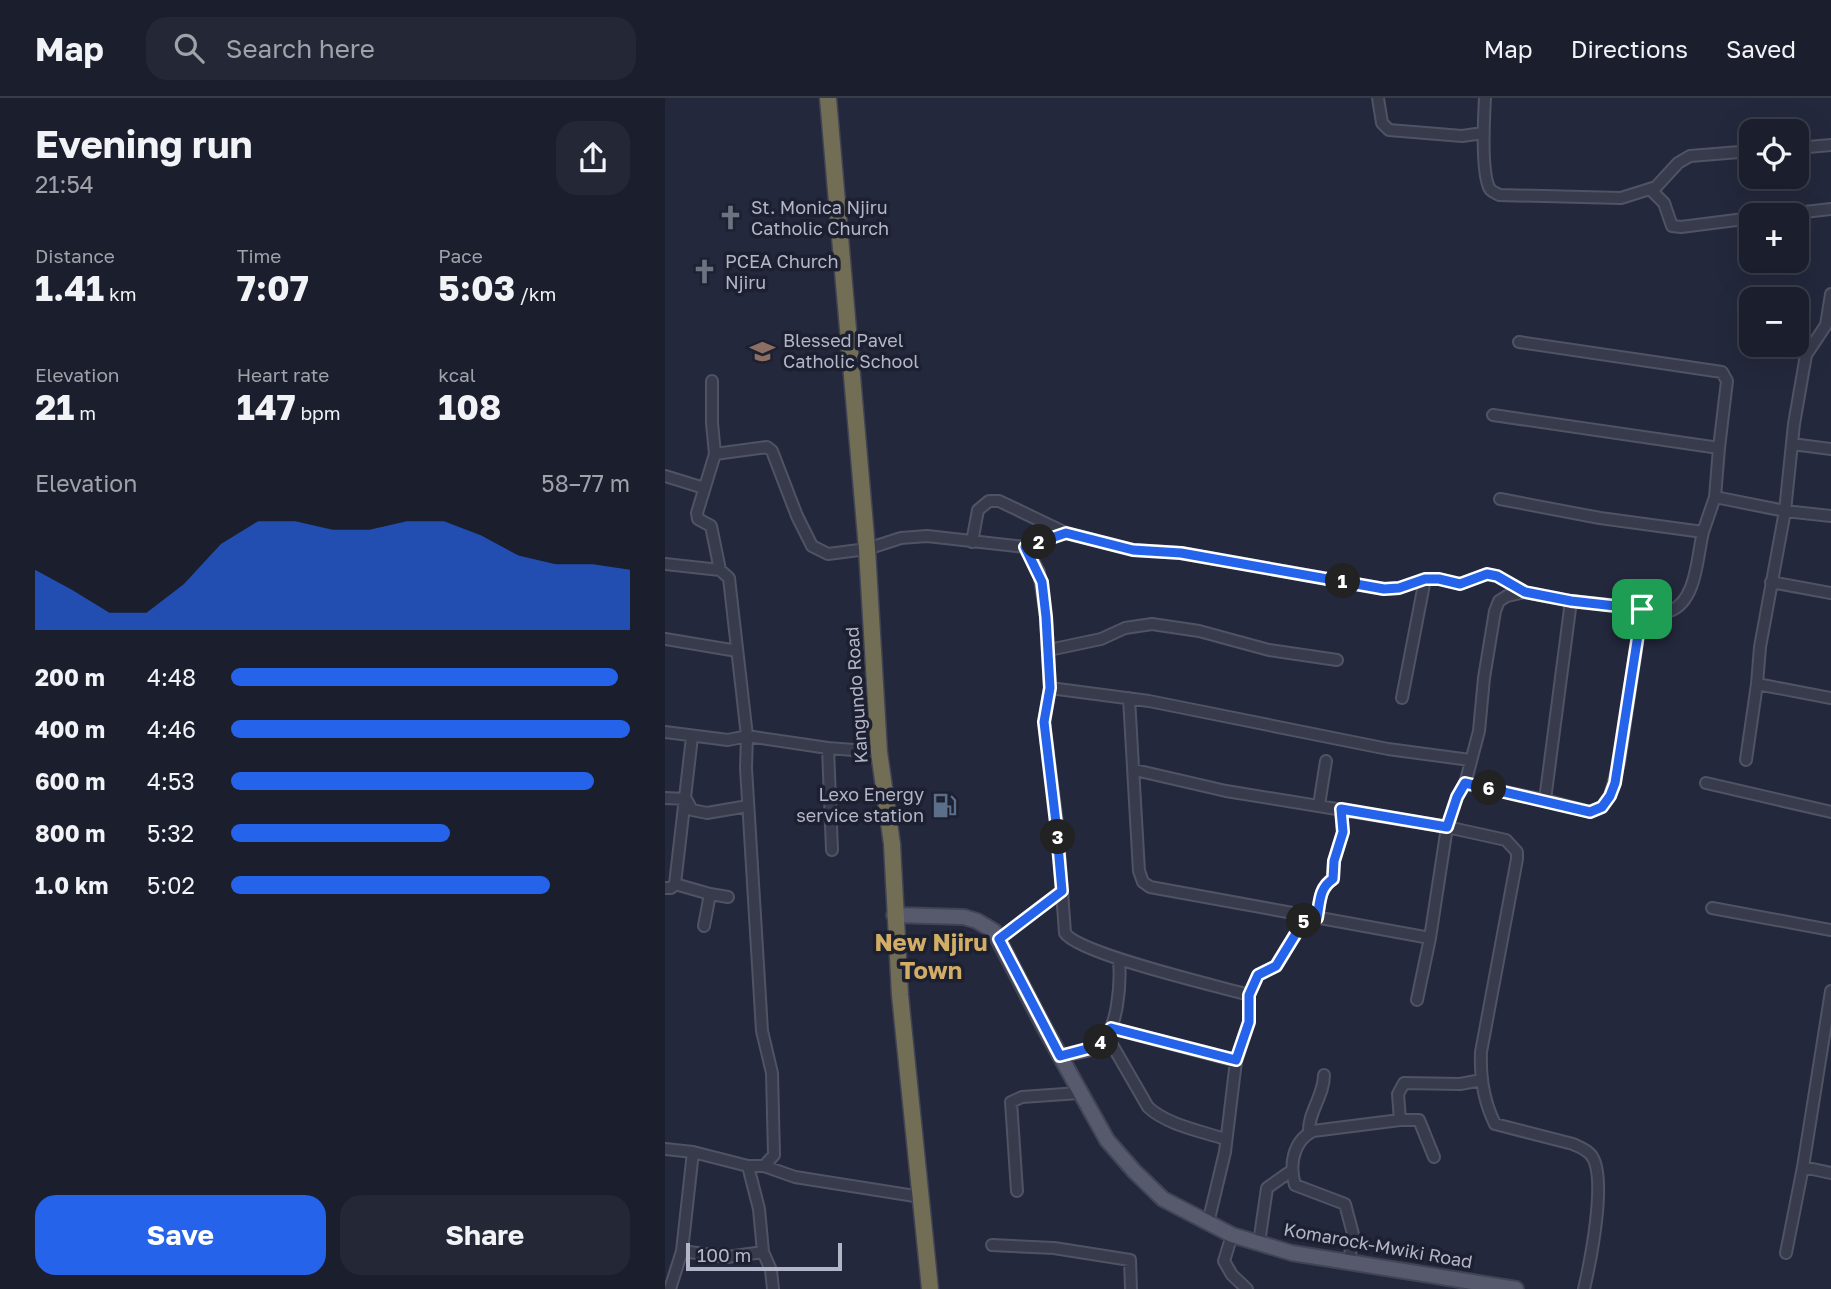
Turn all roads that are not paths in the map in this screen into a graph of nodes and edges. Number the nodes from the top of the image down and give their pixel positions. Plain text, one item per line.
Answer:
1 (828, 98) edge
2 (1378, 98) edge
3 (1485, 98) edge
4 (1483, 133) junction
5 (1831, 145) edge
6 (1809, 147) edge
7 (1739, 153) edge
8 (1651, 190) junction
9 (1831, 209) edge
10 (1809, 211) edge
11 (1739, 220) edge
12 (1831, 294) edge
13 (1826, 335) edge
14 (1520, 342) dead end
15 (712, 380) dead end
16 (1493, 415) dead end
17 (1792, 444) junction
18 (1719, 448) junction
19 (1831, 449) edge
20 (715, 454) junction
21 (665, 477) edge
22 (704, 488) junction
23 (1715, 498) junction
24 (1500, 499) dead end
25 (1785, 511) junction
26 (1831, 516) edge
27 (1703, 532) junction
28 (1066, 533) junction
29 (972, 542) junction
30 (1025, 547) junction
31 (867, 549) junction
32 (665, 564) edge
33 (720, 570) junction
34 (1425, 579) junction
35 (1771, 582) junction
36 (1525, 592) junction
37 (1831, 593) edge
38 (1571, 601) junction
39 (1642, 609) junction
40 (665, 639) edge
41 (1049, 650) junction
42 (737, 651) junction
43 (1337, 660) dead end
44 (1757, 684) junction
45 (1050, 688) junction
46 (1129, 698) junction
47 (1402, 698) dead end
48 (1831, 698) edge
49 (665, 732) edge
50 (747, 736) junction
51 (692, 737) junction
52 (828, 748) junction
53 (879, 752) junction
54 (1470, 760) junction
55 (1746, 760) dead end
56 (1326, 761) dead end
57 (1135, 770) junction
58 (1465, 783) junction
59 (1706, 783) dead end
60 (665, 798) edge
61 (686, 799) junction
62 (1545, 800) junction
63 (1319, 805) junction
64 (748, 806) junction
65 (1341, 809) junction
66 (1831, 812) edge
67 (1447, 827) junction
68 (832, 850) dead end
69 (670, 886) edge
70 (1062, 891) junction
71 (710, 894) junction
72 (728, 897) dead end
73 (1712, 908) dead end
74 (894, 915) junction
75 (1311, 917) junction
76 (704, 926) dead end
77 (1831, 930) edge
78 (1430, 938) junction
79 (999, 939) junction
80 (1119, 960) junction
81 (1831, 991) edge
82 (1249, 995) junction
83 (1417, 1000) dead end
84 (1109, 1032) junction
85 (1060, 1056) junction
86 (1236, 1060) junction
87 (1324, 1075) dead end
88 (1482, 1080) junction
89 (1079, 1093) junction
90 (1400, 1120) junction
91 (1309, 1132) junction
92 (1226, 1139) junction
93 (665, 1149) edge
94 (693, 1152) junction
95 (1434, 1157) dead end
96 (748, 1166) junction
97 (764, 1166) junction
98 (1803, 1167) junction
99 (1291, 1171) junction
100 (1831, 1173) edge
101 (1017, 1191) dead end
102 (921, 1197) junction
103 (1208, 1223) junction
104 (1232, 1235) junction
105 (1259, 1243) junction
106 (992, 1245) dead end
107 (682, 1251) junction
108 (763, 1252) junction
109 (1786, 1252) dead end
110 (1349, 1262) junction
111 (670, 1289) edge
112 (773, 1289) edge
113 (930, 1289) edge
114 (1131, 1289) edge
115 (1247, 1289) edge
116 (1516, 1289) edge
117 (1584, 1289) edge

1 - 31 highway, Kangundo Road
2 - 4 street
3 - 4 street
4 - 8 street
5 - 6 street
7 - 8 street
8 - 11 street
9 - 10 street
12 - 13 street
13 - 17 street
14 - 18 street
15 - 20 street
16 - 18 street
17 - 19 street
17 - 25 street
18 - 23 street
20 - 22 street
20 - 31 street
21 - 22 street
22 - 33 street
23 - 25 street
23 - 27 street
24 - 27 street
25 - 26 street
25 - 35 street
27 - 39 street
28 - 29 street
28 - 30 street
28 - 34 street
29 - 30 street
29 - 31 street
30 - 41 street
31 - 53 highway, Kangundo Road
32 - 33 street
33 - 42 street
34 - 36 street
34 - 47 street
35 - 37 street
35 - 44 street
36 - 38 street
36 - 54 street
38 - 39 street
38 - 62 street
39 - 62 street
40 - 42 street
41 - 43 street
41 - 45 street
42 - 50 street
44 - 48 street
44 - 55 street
45 - 46 street
45 - 70 street
46 - 54 street
46 - 57 street
49 - 51 street
50 - 51 street
50 - 52 street
50 - 64 street
51 - 61 street
52 - 53 street
52 - 68 street
53 - 74 highway, Kangundo Road
54 - 58 street
56 - 63 street
57 - 63 street
57 - 75 street
58 - 62 street
58 - 67 street
59 - 66 street
60 - 61 street
61 - 64 street
61 - 69 street
63 - 65 street
64 - 97 street
65 - 67 street
65 - 75 street
67 - 78 street
67 - 88 street
69 - 71 street
70 - 79 street
70 - 80 street
71 - 72 street
71 - 76 street
73 - 77 street
74 - 79 main road, Komarock-Mwiki Road
74 - 102 highway, Kangundo Road
75 - 78 street
75 - 82 street
78 - 83 street
79 - 85 main road, Komarock-Mwiki Road
80 - 82 street
80 - 84 street
81 - 98 street
82 - 86 street
84 - 85 street
84 - 86 street
84 - 92 street
85 - 89 main road, Komarock-Mwiki Road
86 - 92 street
87 - 91 street
88 - 90 street
88 - 117 street
89 - 101 street
89 - 103 main road, Komarock-Mwiki Road
90 - 91 street
90 - 95 street
91 - 99 street
92 - 103 street
93 - 94 street
94 - 96 street
94 - 107 street
96 - 97 street
96 - 108 street
97 - 102 street
98 - 100 street
98 - 109 street
99 - 105 street
99 - 110 street
102 - 113 highway, Kangundo Road
103 - 104 main road, Komarock-Mwiki Road
104 - 105 main road, Komarock-Mwiki Road
104 - 115 street
105 - 110 main road, Komarock-Mwiki Road
106 - 114 street
107 - 108 street
107 - 111 street
108 - 112 street
110 - 116 main road, Komarock-Mwiki Road

